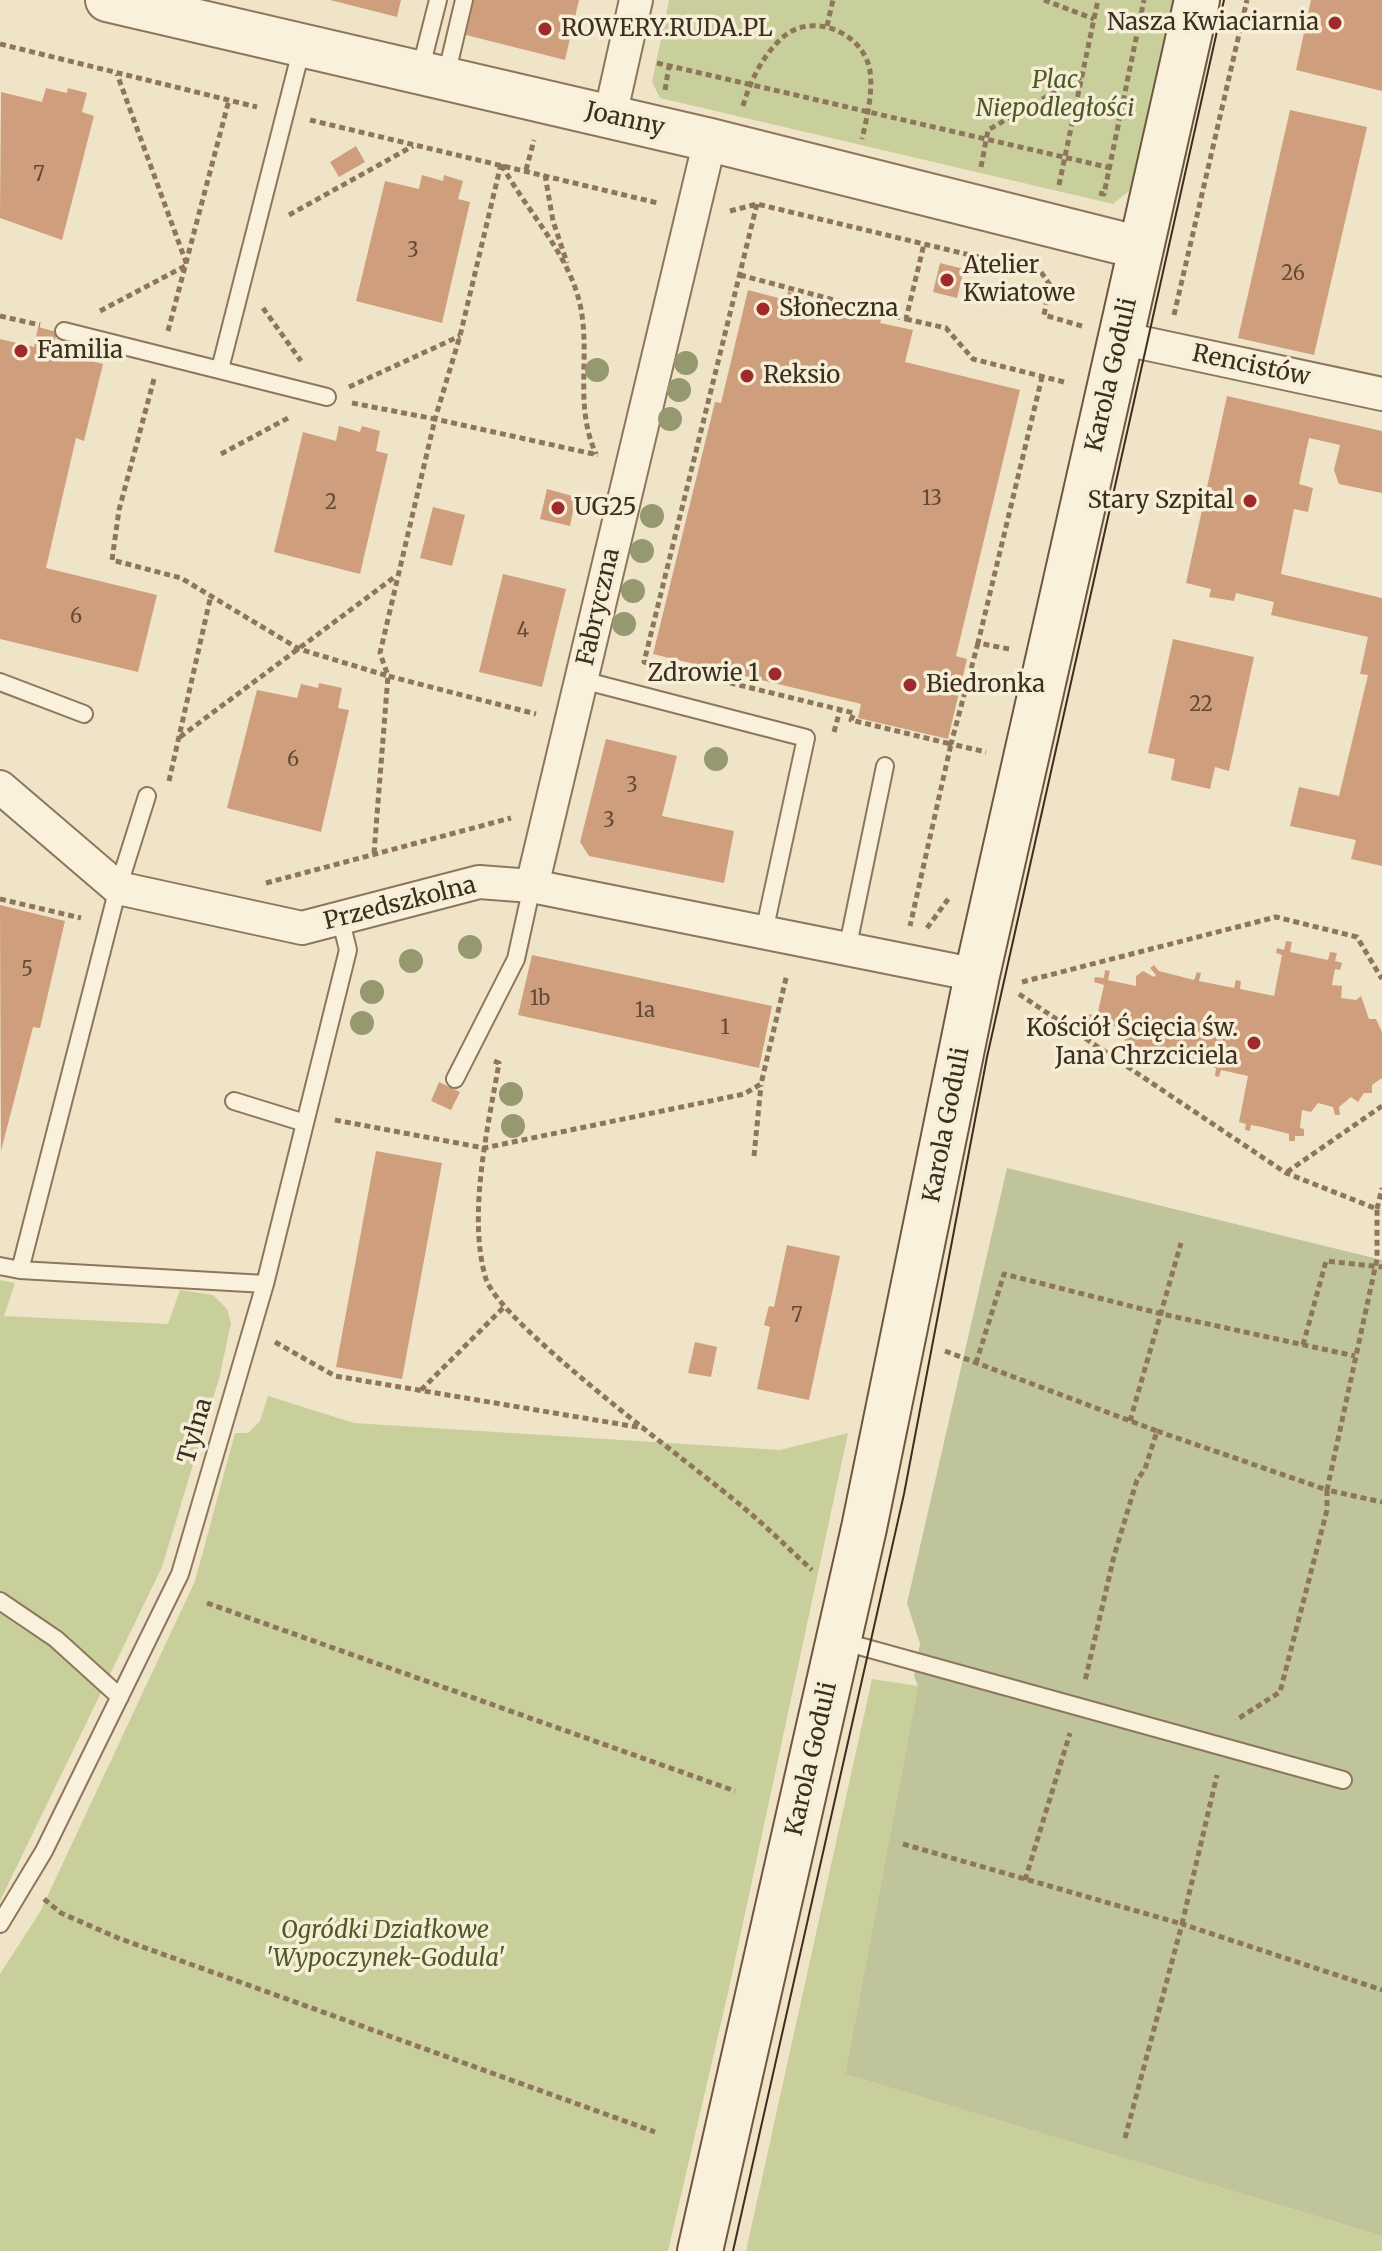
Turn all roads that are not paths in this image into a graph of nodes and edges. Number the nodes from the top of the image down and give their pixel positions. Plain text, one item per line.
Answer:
1 (107, 0) edge
2 (438, 0) edge
3 (464, 0) edge
4 (636, 0) edge
5 (1197, 0) edge
6 (302, 47) junction
7 (433, 75) junction
8 (610, 116) junction
9 (710, 140) junction
10 (1141, 248) junction
11 (64, 331) road end
12 (1101, 340) junction
13 (220, 369) junction
14 (1382, 394) edge
15 (327, 397) road end
16 (582, 680) junction
17 (0, 682) edge
18 (84, 714) dead end
19 (885, 766) dead end
20 (0, 787) edge
21 (147, 796) road end
22 (532, 886) junction
23 (118, 888) junction
24 (341, 921) junction
25 (764, 932) junction
26 (847, 950) junction
27 (977, 975) junction
28 (455, 1079) dead end
29 (234, 1101) dead end
30 (305, 1123) junction
31 (0, 1266) edge
32 (20, 1270) junction
33 (265, 1284) junction
34 (0, 1601) edge
35 (839, 1640) junction
36 (120, 1697) junction
37 (1343, 1780) dead end
38 (0, 1924) edge
39 (700, 2251) edge

1 - 6 street, Joanny
2 - 7 lane
3 - 7 lane
4 - 8 street
5 - 10 main road, Karola Goduli
6 - 7 street, Joanny
6 - 13 lane
7 - 8 street, Joanny
8 - 9 street, Joanny
9 - 10 street, Joanny
9 - 16 street, Fabryczna
10 - 12 main road, Karola Goduli
11 - 13 lane
12 - 14 street, Rencistów
12 - 27 main road, Karola Goduli
13 - 15 lane
16 - 22 street, Fabryczna
16 - 25 lane
17 - 18 lane
19 - 26 lane
20 - 23 street, Przedszkolna
21 - 23 lane
22 - 24 street, Przedszkolna
22 - 25 street, Przedszkolna
22 - 28 lane
23 - 24 street, Przedszkolna
23 - 32 lane
24 - 30 lane, Tylna
25 - 26 street, Przedszkolna
26 - 27 street, Przedszkolna
27 - 35 main road, Karola Goduli
29 - 30 lane
30 - 33 lane, Tylna
31 - 32 lane
32 - 33 lane
33 - 36 lane, Tylna
34 - 36 lane
35 - 37 lane
35 - 39 main road, Karola Goduli
36 - 38 lane, Tylna

